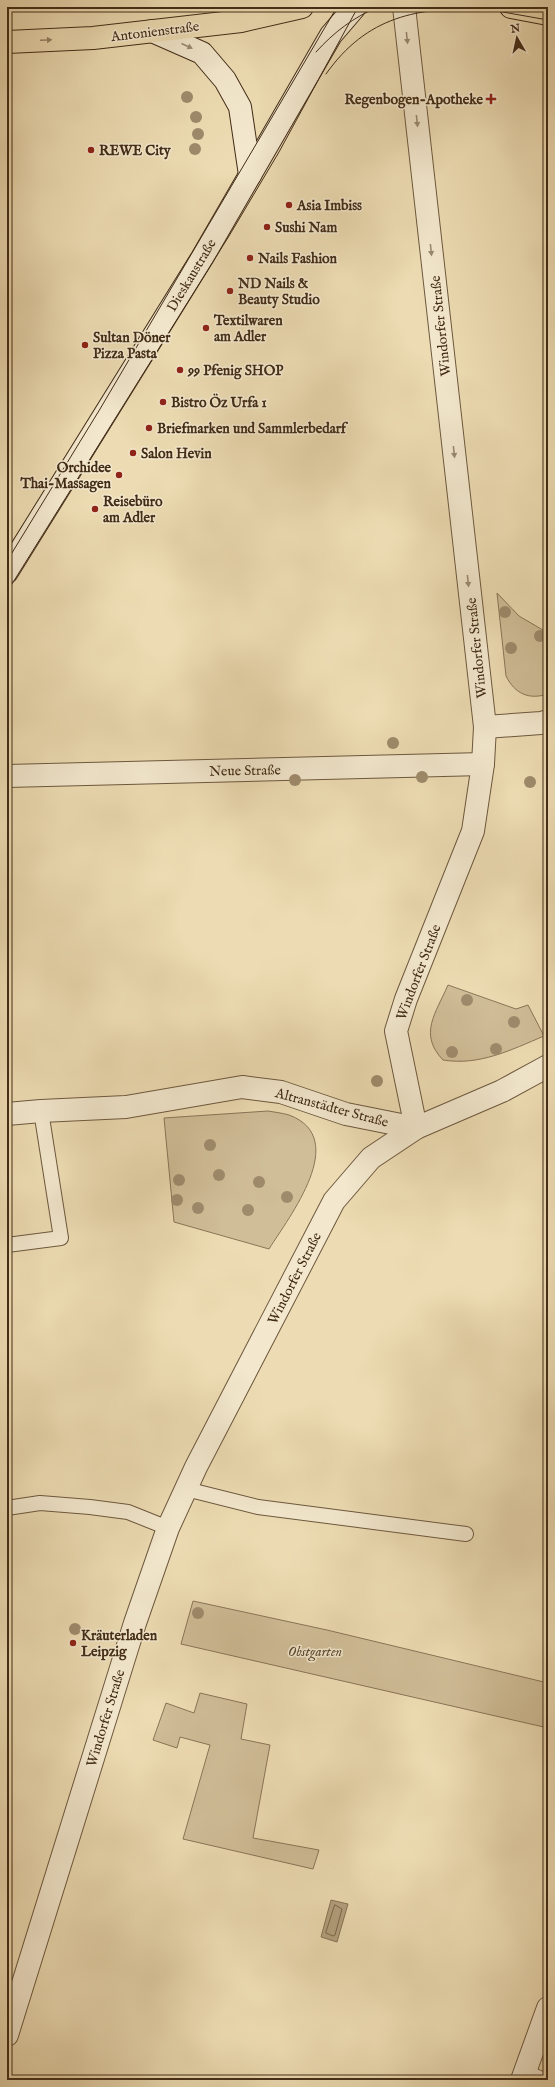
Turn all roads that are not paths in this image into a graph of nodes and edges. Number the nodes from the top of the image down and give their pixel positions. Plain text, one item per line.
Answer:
1 (302, 7) edge
2 (337, 7) edge
3 (354, 7) edge
4 (404, 7) edge
5 (511, 7) edge
6 (548, 14) edge
7 (152, 30) junction
8 (331, 35) junction
9 (7, 42) edge
10 (250, 175) junction
11 (7, 572) edge
12 (548, 721) edge
13 (485, 727) junction
14 (483, 764) junction
15 (7, 776) edge
16 (548, 1066) edge
17 (41, 1111) junction
18 (7, 1114) edge
19 (416, 1128) junction
20 (7, 1245) edge
21 (186, 1489) junction
22 (7, 1508) edge
23 (168, 1528) junction
24 (466, 1534) dead end
25 (548, 2008) edge
26 (7, 2035) edge
27 (531, 2077) edge

1 - 7 main road, Antonienstraße
2 - 8 street
3 - 8 street
4 -> 13 street, Windorfer Straße
5 - 6 main road
9 -> 7 main road, Antonienstraße
7 -> 10 street
8 - 10 street, Dieskaustraße
10 - 11 street, Dieskaustraße
12 - 13 street
13 - 14 street, Windorfer Straße
14 - 15 street, Neue Straße
14 - 19 street, Windorfer Straße
16 - 19 street
17 - 18 street, Altranstädter Straße
17 - 19 street, Altranstädter Straße
17 - 20 lane
19 - 21 street, Windorfer Straße
21 - 23 street, Windorfer Straße
21 - 24 lane
22 - 23 lane
23 - 26 street, Windorfer Straße
25 - 27 street

